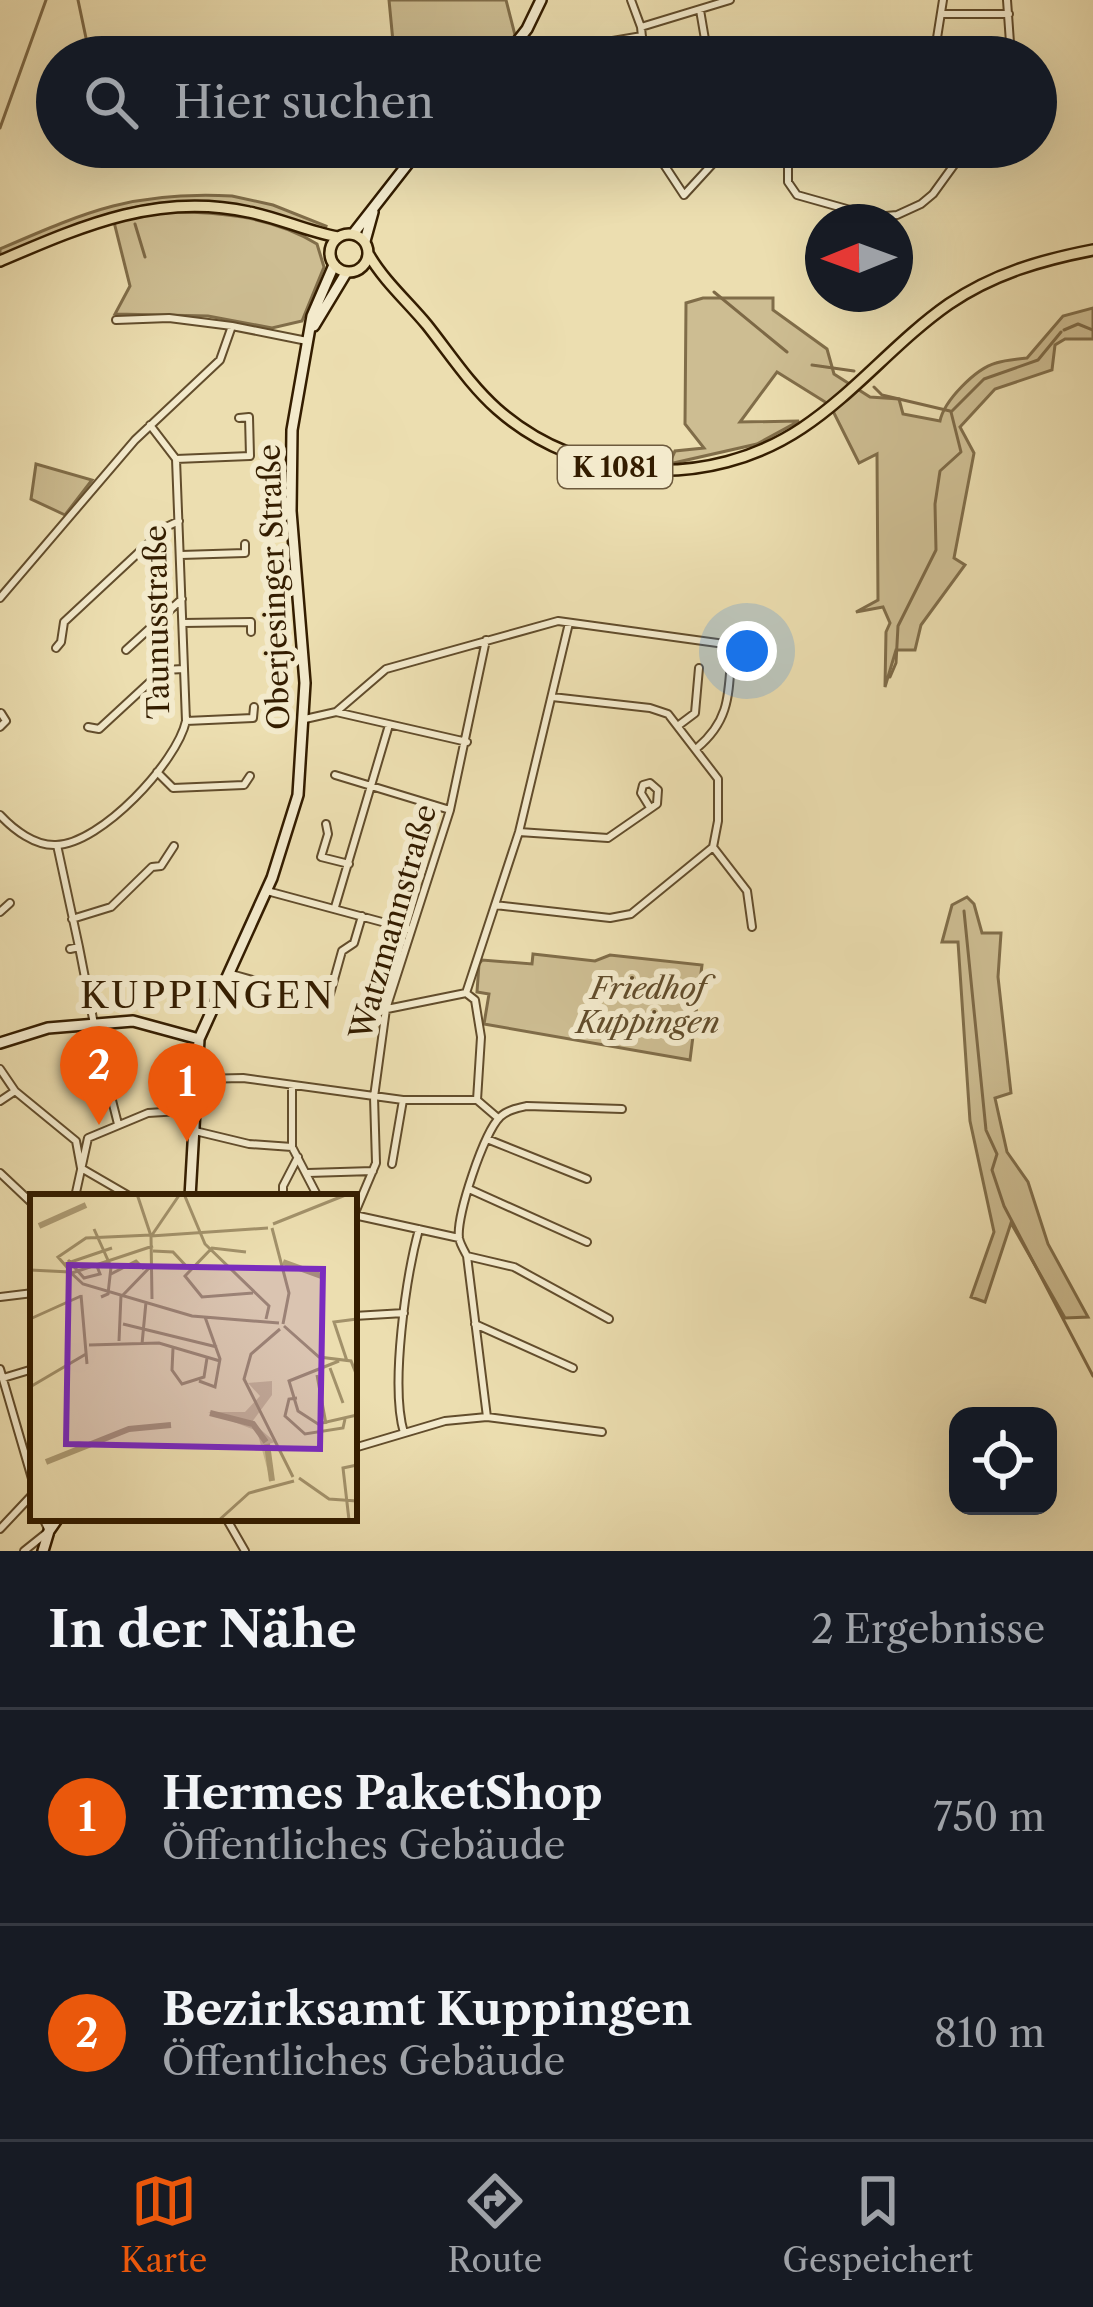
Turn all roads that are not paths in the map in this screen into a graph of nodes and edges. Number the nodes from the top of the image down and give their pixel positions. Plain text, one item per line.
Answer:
1 (541, 0) edge
2 (631, 0) edge
3 (730, 0) edge
4 (943, 0) edge
5 (1007, 0) edge
6 (700, 10) junction
7 (944, 14) junction
8 (1009, 14) junction
9 (641, 31) junction
10 (522, 36) edge
11 (623, 36) edge
12 (642, 36) edge
13 (704, 36) edge
14 (939, 36) edge
15 (1010, 36) edge
16 (405, 168) edge
17 (666, 168) edge
18 (708, 168) edge
19 (788, 168) edge
20 (952, 168) edge
21 (375, 207) junction
22 (303, 229) junction
23 (353, 234) junction
24 (338, 238) junction
25 (364, 242) junction
26 (330, 250) junction
27 (1093, 250) edge
28 (369, 255) junction
29 (0, 261) edge
30 (334, 265) junction
31 (359, 270) junction
32 (346, 273) junction
33 (398, 292) junction
34 (116, 320) dead end
35 (232, 326) junction
36 (308, 338) junction
37 (239, 418) dead end
38 (150, 424) junction
39 (176, 459) junction
40 (179, 521) junction
41 (244, 544) dead end
42 (181, 555) junction
43 (0, 598) edge
44 (182, 599) junction
45 (569, 622) junction
46 (183, 623) junction
47 (251, 632) dead end
48 (487, 640) junction
49 (56, 648) dead end
50 (126, 650) dead end
51 (699, 668) dead end
52 (184, 669) junction
53 (552, 698) junction
54 (254, 707) dead end
55 (336, 712) junction
56 (1, 713) edge
57 (305, 719) junction
58 (185, 721) junction
59 (389, 725) junction
60 (679, 725) junction
61 (0, 727) edge
62 (88, 728) dead end
63 (467, 742) junction
64 (697, 748) junction
65 (158, 772) junction
66 (334, 775) dead end
67 (250, 776) dead end
68 (372, 788) junction
69 (649, 806) dead end
70 (450, 811) junction
71 (0, 815) edge
72 (7, 823) junction
73 (326, 824) dead end
74 (0, 830) edge
75 (519, 832) junction
76 (57, 845) junction
77 (174, 846) dead end
78 (713, 847) junction
79 (349, 864) junction
80 (267, 891) junction
81 (10, 903) dead end
82 (495, 905) junction
83 (335, 908) junction
84 (0, 912) edge
85 (362, 916) junction
86 (72, 919) junction
87 (752, 927) dead end
88 (410, 929) junction
89 (231, 974) junction
90 (466, 993) junction
91 (386, 1010) junction
92 (94, 1024) junction
93 (199, 1039) junction
94 (0, 1043) edge
95 (101, 1057) dead end
96 (0, 1069) edge
97 (195, 1079) junction
98 (292, 1086) junction
99 (14, 1091) junction
100 (374, 1097) junction
101 (403, 1100) junction
102 (477, 1100) junction
103 (0, 1101) edge
104 (622, 1109) dead end
105 (196, 1110) junction
106 (498, 1118) junction
107 (118, 1124) junction
108 (195, 1131) junction
109 (88, 1138) junction
110 (487, 1139) junction
111 (76, 1141) junction
112 (292, 1147) junction
113 (298, 1157) junction
114 (392, 1164) dead end
115 (81, 1168) junction
116 (373, 1171) junction
117 (0, 1173) edge
118 (308, 1173) junction
119 (587, 1180) dead end
120 (469, 1189) junction
121 (76, 1194) edge
122 (126, 1194) edge
123 (190, 1194) edge
124 (284, 1194) edge
125 (317, 1194) edge
126 (30, 1201) edge
127 (357, 1208) edge
128 (357, 1216) edge
129 (419, 1229) junction
130 (459, 1238) junction
131 (587, 1242) dead end
132 (467, 1256) junction
133 (30, 1293) edge
134 (0, 1297) edge
135 (404, 1313) junction
136 (357, 1316) edge
137 (609, 1319) dead end
138 (475, 1324) junction
139 (573, 1368) dead end
140 (0, 1369) edge
141 (3, 1378) edge
142 (487, 1418) junction
143 (602, 1432) dead end
144 (404, 1433) junction
145 (357, 1447) edge
146 (30, 1472) edge
147 (30, 1497) edge
148 (228, 1521) edge
149 (0, 1529) edge
150 (45, 1542) edge
151 (24, 1551) edge
152 (245, 1551) edge

1 - 10 main road
2 - 9 street
3 - 6 street
4 - 7 street
5 - 8 street
6 - 9 street
6 - 13 street
7 - 8 street
7 - 14 street
8 - 15 street
9 - 11 street
9 - 12 street
16 - 21 main road
17 - 18 street
19 - 20 street
21 - 23 main road
21 - 25 main road
22 - 24 main road
22 - 26 main road
22 - 29 main road
23 - 24 main road
23 - 25 main road
24 - 26 main road
25 - 28 main road
26 - 30 main road
27 - 33 main road, K 1081
28 - 31 main road
28 - 33 main road, K 1081
30 - 32 main road
30 - 36 main road
31 - 32 main road
31 - 33 main road, K 1081
32 - 36 main road
34 - 35 street
35 - 36 street
35 - 38 street
36 - 57 main road, Oberjesinger Straße
37 - 39 street
38 - 39 street
38 - 43 street
39 - 40 street, Taunusstraße
40 - 42 street, Taunusstraße
40 - 49 street
41 - 42 street
42 - 44 street, Taunusstraße
44 - 46 street, Taunusstraße
44 - 50 street
45 - 48 street
45 - 53 street
45 - 64 street
46 - 47 street
46 - 52 street, Taunusstraße
48 - 55 street
48 - 63 street, Watzmannstraße
51 - 60 street
52 - 58 street, Taunusstraße
52 - 62 street
53 - 60 street
53 - 75 street
54 - 58 street
55 - 57 street
55 - 59 street
56 - 61 street
57 - 80 main road, Oberjesinger Straße
58 - 65 street, Taunusstraße
59 - 63 street
59 - 68 street
60 - 64 street
63 - 70 street, Watzmannstraße
64 - 78 street
65 - 67 street
65 - 76 street, Taunusstraße
66 - 68 street
68 - 70 street
68 - 79 street
69 - 75 street
70 - 88 street, Watzmannstraße
71 - 72 street
72 - 74 street
72 - 76 street
73 - 79 street
75 - 82 street
76 - 86 street
77 - 86 street
78 - 82 street
78 - 87 street
79 - 83 street
80 - 83 street
80 - 89 main road, Oberjesinger Straße
81 - 84 street
82 - 90 street
83 - 85 street
85 - 88 street
85 - 89 street
86 - 92 street
88 - 91 street, Watzmannstraße
89 - 93 main road, Oberjesinger Straße
90 - 91 street
90 - 102 street
91 - 100 street, Watzmannstraße
92 - 93 main road
92 - 94 main road
93 - 97 main road
95 - 107 street
96 - 99 street
97 - 98 street
97 - 105 main road
98 - 100 street
98 - 112 street
99 - 103 street
99 - 111 street
100 - 101 street
100 - 116 street, Watzmannstraße
101 - 102 street
101 - 114 street
102 - 106 street
104 - 106 street
105 - 107 street
105 - 108 main road
106 - 110 street
107 - 109 street
108 - 112 street
108 - 123 main road
109 - 111 street
109 - 115 street
110 - 119 street
110 - 120 street
111 - 115 street
112 - 113 street
113 - 118 street
113 - 124 street
115 - 121 street
115 - 122 street
116 - 118 street
116 - 127 street, Watzmannstraße
117 - 126 street
118 - 125 street
120 - 130 street
120 - 131 street
128 - 129 street
129 - 130 street
129 - 135 street
130 - 132 street
132 - 137 street
132 - 138 street
133 - 134 street
135 - 136 street
135 - 144 street
138 - 139 street
138 - 142 street
140 - 141 street
141 - 146 street
142 - 143 street
142 - 144 street
144 - 145 street
147 - 149 street
148 - 152 street
150 - 151 street

